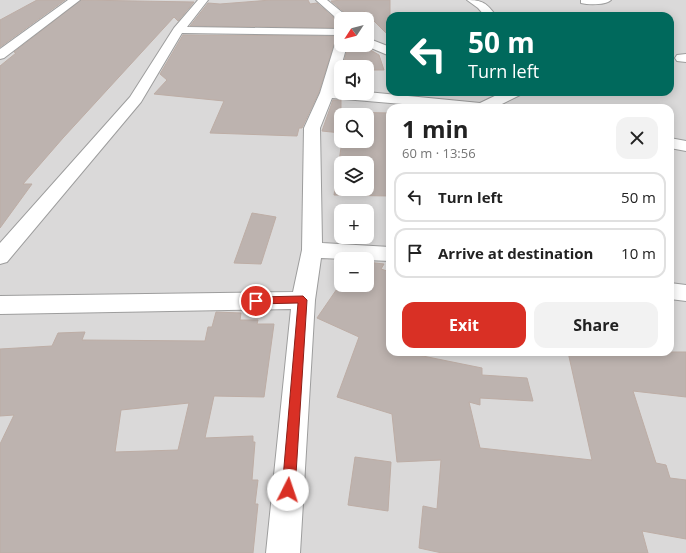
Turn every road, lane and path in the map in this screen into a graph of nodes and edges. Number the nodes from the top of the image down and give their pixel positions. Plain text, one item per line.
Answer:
1 (75, 0) edge
2 (203, 0) edge
3 (321, 0) edge
4 (472, 0) edge
5 (606, 0) edge
6 (585, 1) dead end
7 (335, 12) edge
8 (487, 12) edge
9 (178, 30) junction
10 (334, 32) edge
11 (374, 45) edge
12 (386, 50) edge
13 (339, 52) edge
14 (0, 55) edge
15 (327, 93) junction
16 (506, 96) edge
17 (451, 104) edge
18 (491, 104) edge
19 (674, 144) edge
20 (686, 146) edge
21 (312, 250) junction
22 (386, 254) edge
23 (0, 257) edge
24 (674, 292) edge
25 (686, 293) edge
26 (303, 300) junction
27 (0, 305) edge
28 (283, 553) edge

1 - 14 street
2 - 9 street
3 - 7 street
4 - 8 street
5 - 6 street
9 - 10 street
9 - 23 street
11 - 12 street
13 - 15 street
15 - 17 street
15 - 21 street
16 - 18 street
19 - 20 street
21 - 22 street
21 - 26 street
24 - 25 street
26 - 27 street
26 - 28 street

